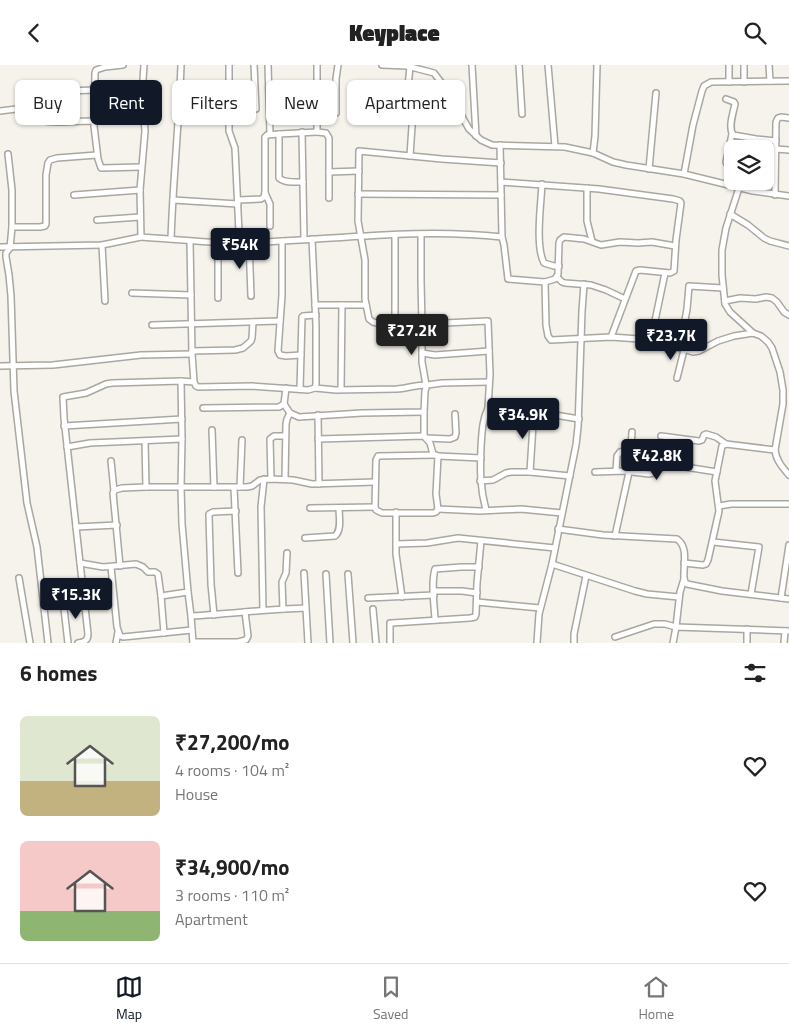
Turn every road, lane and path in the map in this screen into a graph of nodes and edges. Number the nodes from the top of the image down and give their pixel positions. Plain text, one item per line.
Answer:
1 (123, 65) edge
2 (144, 65) edge
3 (181, 65) edge
4 (229, 65) edge
5 (254, 65) edge
6 (268, 65) edge
7 (317, 65) edge
8 (338, 65) edge
9 (382, 65) edge
10 (434, 65) edge
11 (472, 65) edge
12 (518, 65) edge
13 (548, 65) edge
14 (596, 65) edge
15 (729, 65) edge
16 (744, 65) edge
17 (769, 65) edge
18 (408, 66) edge
19 (97, 67) edge
20 (434, 73) junction
21 (95, 80) edge
22 (255, 80) edge
23 (336, 80) edge
24 (770, 81) junction
25 (789, 81) edge
26 (744, 82) junction
27 (729, 83) junction
28 (656, 93) dead end
29 (726, 99) dead end
30 (15, 110) edge
31 (0, 111) edge
32 (522, 114) dead end
33 (789, 118) edge
34 (94, 125) edge
35 (302, 132) junction
36 (317, 132) junction
37 (279, 133) junction
38 (270, 134) junction
39 (732, 134) junction
40 (476, 136) junction
41 (731, 140) edge
42 (776, 141) junction
43 (500, 145) junction
44 (555, 146) junction
45 (776, 149) junction
46 (789, 150) edge
47 (593, 153) junction
48 (8, 154) dead end
49 (98, 155) junction
50 (410, 156) junction
51 (501, 163) junction
52 (141, 167) junction
53 (649, 169) junction
54 (359, 171) junction
55 (329, 172) junction
56 (684, 174) junction
57 (303, 182) junction
58 (501, 182) junction
59 (542, 184) junction
60 (724, 184) edge
61 (587, 188) junction
62 (140, 190) junction
63 (739, 190) edge
64 (750, 190) edge
65 (265, 193) junction
66 (358, 194) junction
67 (74, 195) dead end
68 (501, 195) junction
69 (775, 195) junction
70 (789, 196) edge
71 (330, 198) dead end
72 (173, 200) junction
73 (238, 202) junction
74 (730, 214) junction
75 (140, 217) junction
76 (98, 220) dead end
77 (270, 226) dead end
78 (12, 227) junction
79 (239, 233) dead end
80 (422, 234) junction
81 (395, 235) junction
82 (140, 237) junction
83 (361, 237) junction
84 (502, 237) junction
85 (171, 239) junction
86 (304, 239) junction
87 (312, 239) junction
88 (190, 241) junction
89 (282, 241) junction
90 (592, 241) junction
91 (249, 242) junction
92 (218, 243) junction
93 (102, 245) junction
94 (675, 246) junction
95 (789, 246) edge
96 (0, 247) edge
97 (10, 248) junction
98 (559, 266) junction
99 (665, 273) junction
100 (557, 277) junction
101 (545, 282) junction
102 (584, 284) junction
103 (723, 288) junction
104 (132, 293) dead end
105 (191, 295) junction
106 (251, 296) dead end
107 (218, 298) dead end
108 (625, 299) junction
109 (105, 301) dead end
110 (724, 301) junction
111 (315, 305) junction
112 (342, 305) junction
113 (366, 305) junction
114 (316, 315) junction
115 (789, 315) edge
116 (280, 321) junction
117 (253, 322) junction
118 (192, 323) junction
119 (395, 324) junction
120 (422, 324) junction
121 (152, 325) dead end
122 (753, 333) junction
123 (611, 337) junction
124 (582, 338) junction
125 (651, 340) junction
126 (682, 349) junction
127 (489, 351) junction
128 (192, 352) junction
129 (422, 353) junction
130 (301, 355) junction
131 (0, 366) edge
132 (14, 366) junction
133 (677, 378) dead end
134 (181, 381) junction
135 (194, 382) junction
136 (489, 383) junction
137 (426, 385) junction
138 (315, 388) junction
139 (286, 389) junction
140 (300, 389) junction
141 (341, 389) junction
142 (786, 390) edge
143 (284, 404) junction
144 (203, 408) dead end
145 (488, 408) junction
146 (534, 409) junction
147 (424, 412) junction
148 (290, 413) junction
149 (455, 414) dead end
150 (318, 415) junction
151 (182, 419) junction
152 (579, 419) junction
153 (64, 425) junction
154 (212, 430) dead end
155 (632, 432) dead end
156 (285, 435) junction
157 (661, 435) dead end
158 (425, 437) junction
159 (182, 439) junction
160 (242, 439) dead end
161 (318, 439) junction
162 (145, 441) junction
163 (726, 444) junction
164 (67, 447) junction
165 (775, 450) junction
166 (436, 456) junction
167 (481, 458) junction
168 (111, 461) dead end
169 (616, 471) junction
170 (530, 472) junction
171 (595, 472) dead end
172 (629, 472) junction
173 (717, 473) junction
174 (789, 475) edge
175 (570, 476) junction
176 (264, 479) junction
177 (271, 479) junction
178 (284, 479) junction
179 (480, 481) junction
180 (376, 482) junction
181 (319, 484) junction
182 (146, 487) junction
183 (181, 487) junction
184 (214, 487) junction
185 (237, 487) junction
186 (114, 491) junction
187 (789, 504) edge
188 (719, 506) junction
189 (375, 507) junction
190 (339, 508) junction
191 (310, 509) dead end
192 (438, 509) junction
193 (486, 510) junction
194 (236, 511) junction
195 (396, 512) junction
196 (562, 513) junction
197 (117, 525) junction
198 (76, 527) junction
199 (558, 529) junction
200 (615, 536) junction
201 (305, 537) dead end
202 (481, 541) junction
203 (713, 542) junction
204 (396, 544) junction
205 (789, 545) edge
206 (555, 548) junction
207 (287, 553) dead end
208 (80, 563) junction
209 (684, 563) junction
210 (552, 564) junction
211 (120, 566) junction
212 (111, 567) junction
213 (479, 567) junction
214 (238, 573) dead end
215 (304, 573) dead end
216 (326, 574) dead end
217 (348, 574) dead end
218 (586, 575) junction
219 (19, 578) dead end
220 (684, 578) junction
221 (188, 592) junction
222 (434, 593) junction
223 (477, 593) junction
224 (751, 594) junction
225 (161, 596) junction
226 (402, 597) junction
227 (679, 597) junction
228 (368, 598) dead end
229 (781, 598) junction
230 (789, 599) edge
231 (63, 600) dead end
232 (477, 602) junction
233 (306, 607) junction
234 (540, 608) junction
235 (283, 609) junction
236 (372, 609) dead end
237 (263, 610) junction
238 (245, 612) junction
239 (214, 615) junction
240 (191, 616) junction
241 (436, 619) junction
242 (676, 627) junction
243 (747, 629) junction
244 (192, 630) junction
245 (787, 631) edge
246 (118, 632) junction
247 (164, 633) junction
248 (133, 636) junction
249 (615, 637) dead end
250 (30, 643) edge
251 (48, 643) edge
252 (68, 643) edge
253 (78, 643) edge
254 (116, 643) edge
255 (134, 643) edge
256 (193, 643) edge
257 (308, 643) edge
258 (330, 643) edge
259 (353, 643) edge
260 (376, 643) edge
261 (390, 643) edge
262 (537, 643) edge
263 (574, 643) edge
264 (673, 643) edge
265 (747, 643) edge
266 (784, 643) edge

1 - 19 street
2 - 52 street
3 - 72 street
4 - 73 street
5 - 22 street
6 - 38 street
7 - 36 street
8 - 23 street
9 - 18 street
10 - 20 street
11 - 40 street
12 - 32 street
13 - 44 street
14 - 47 street
15 - 27 street
16 - 26 street
17 - 24 street
18 - 20 street
18 - 50 street
19 - 21 street
20 - 40 street
24 - 25 street
24 - 26 street
26 - 27 street
27 - 56 street
28 - 53 street
29 - 39 street
30 - 31 street
33 - 42 street
34 - 49 street
35 - 36 street
35 - 37 street
35 - 57 street
36 - 55 street
37 - 38 street
37 - 57 street
38 - 65 street
39 - 41 street
39 - 42 street
40 - 43 street
42 - 45 street
43 - 44 street
43 - 51 street
44 - 47 street
45 - 46 street
45 - 69 street
47 - 53 street
48 - 78 street
49 - 52 street
49 - 78 street
50 - 51 street
50 - 54 street
51 - 58 street
52 - 62 street
53 - 56 street
54 - 55 street
54 - 66 street
55 - 71 street
56 - 60 street
57 - 86 street
58 - 59 street
58 - 68 street
59 - 61 street
59 - 98 street
61 - 90 street
61 - 94 street
62 - 67 street
62 - 75 street
63 - 74 street
64 - 69 street
65 - 73 street
65 - 77 street
66 - 68 street
66 - 83 street
68 - 84 street
69 - 70 street
72 - 73 street
72 - 85 street
73 - 79 street
74 - 95 street
74 - 103 street
75 - 76 street
75 - 82 street
78 - 97 street
80 - 81 street
80 - 84 street
80 - 120 street
81 - 83 street
81 - 119 street
82 - 85 street
82 - 93 street
83 - 87 street
83 - 113 street
84 - 101 street
85 - 88 street
86 - 87 street
86 - 89 street
87 - 111 street
88 - 92 street
88 - 105 street
89 - 91 street
89 - 116 street
90 - 94 street
90 - 98 street
91 - 92 street
91 - 106 street
92 - 107 street
93 - 97 street
93 - 109 street
94 - 99 street
96 - 97 street
97 - 132 street
98 - 100 street
99 - 108 street
99 - 125 street
100 - 101 street
100 - 102 street
101 - 124 street
102 - 108 street
102 - 124 street
103 - 110 street
103 - 126 street
104 - 105 street
105 - 118 street
108 - 123 street
110 - 115 street
110 - 122 street
111 - 112 street
111 - 114 street
112 - 113 street
112 - 141 street
113 - 119 street
114 - 130 street
114 - 138 street
116 - 117 street
116 - 130 street
117 - 118 street
117 - 128 street
118 - 121 street
118 - 128 street
119 - 120 street
120 - 127 street
120 - 129 street
122 - 126 street
122 - 142 street
123 - 124 street
123 - 125 street
124 - 152 street
125 - 126 street
126 - 133 street
127 - 129 street
127 - 136 street
128 - 132 street
128 - 135 street
129 - 137 street
130 - 140 street
131 - 132 street
132 - 251 street
134 - 135 street
134 - 151 street
134 - 153 street
135 - 139 street
136 - 137 street
136 - 145 street
137 - 141 street
137 - 147 street
138 - 140 street
138 - 141 street
139 - 140 street
139 - 143 street
142 - 165 street
143 - 144 street
143 - 148 street
145 - 146 street
145 - 167 street
146 - 152 street
146 - 170 street
147 - 150 street
147 - 158 street
148 - 150 street
148 - 156 street
149 - 158 street
150 - 161 street
151 - 153 street
151 - 159 street
152 - 175 street
153 - 164 street
154 - 184 street
155 - 169 street
156 - 177 street
156 - 178 street
157 - 163 street
158 - 161 street
158 - 166 street
159 - 162 street
159 - 183 street
160 - 185 street
161 - 181 street
162 - 164 street
162 - 182 street
163 - 165 street
163 - 173 street
164 - 198 street
165 - 174 street
166 - 167 street
166 - 180 street
166 - 192 street
167 - 179 street
168 - 186 street
169 - 171 street
169 - 172 street
170 - 175 street
170 - 179 street
172 - 173 street
172 - 200 street
173 - 188 street
175 - 196 street
176 - 177 street
176 - 185 street
176 - 237 street
177 - 178 street
178 - 181 street
179 - 193 street
180 - 181 street
180 - 189 street
182 - 183 street
182 - 186 street
183 - 184 street
183 - 221 street
184 - 185 street
185 - 194 street
186 - 197 street
187 - 188 street
188 - 203 street
189 - 190 street
189 - 195 street
190 - 191 street
190 - 201 street
192 - 193 street
192 - 195 street
193 - 196 street
194 - 214 street
194 - 239 street
195 - 204 street
196 - 199 street
197 - 198 street
197 - 211 street
198 - 208 street
199 - 200 street
199 - 206 street
200 - 209 street
202 - 204 street
202 - 206 street
202 - 213 street
203 - 209 street
203 - 224 street
204 - 226 street
205 - 229 street
206 - 210 street
207 - 235 street
208 - 212 street
208 - 253 street
209 - 220 street
210 - 218 street
210 - 234 street
211 - 212 street
211 - 225 street
212 - 246 street
213 - 222 street
213 - 223 street
215 - 233 street
216 - 258 street
217 - 259 street
218 - 227 street
218 - 263 street
219 - 250 street
220 - 224 street
220 - 227 street
221 - 225 street
221 - 240 street
222 - 223 street
222 - 226 street
222 - 241 street
223 - 232 street
224 - 229 street
225 - 247 street
226 - 228 street
227 - 242 street
229 - 230 street
231 - 252 street
232 - 234 street
232 - 241 street
233 - 235 street
233 - 257 street
234 - 262 street
235 - 237 street
236 - 260 street
237 - 238 street
238 - 239 street
238 - 256 street
239 - 240 street
240 - 244 street
241 - 261 street
242 - 243 street
242 - 249 street
242 - 264 street
243 - 245 street
243 - 265 street
244 - 247 street
244 - 256 street
245 - 266 street
246 - 248 street
246 - 254 street
247 - 248 street
248 - 255 street

